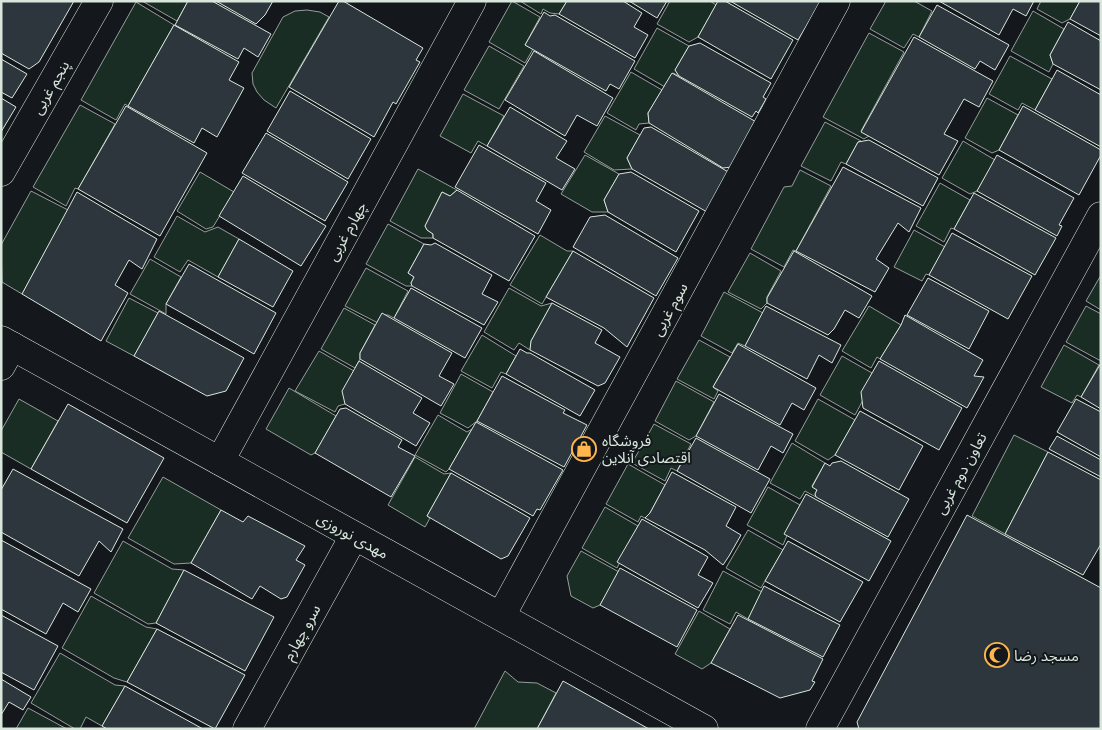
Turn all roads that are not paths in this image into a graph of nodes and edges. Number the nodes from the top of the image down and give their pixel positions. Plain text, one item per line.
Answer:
1 (99, 1) edge
2 (472, 1) edge
3 (836, 1) edge
4 (1, 172) edge
5 (1101, 216) edge
6 (5, 351) edge
7 (220, 461) junction
8 (354, 536) junction
9 (501, 616) junction
10 (247, 729) edge
11 (704, 729) edge
12 (820, 729) edge

1 - 4 street, پنجم غربی
2 - 7 street, چهارم غربی
3 - 9 street, سوم غربی
5 - 12 street, تعاون دوم غربی
6 - 7 street, مهدی نوروزی
7 - 8 street, مهدی نوروزی
8 - 9 street, مهدی نوروزی
8 - 10 street, سرو چهارم
9 - 11 street, مهدی نوروزی

